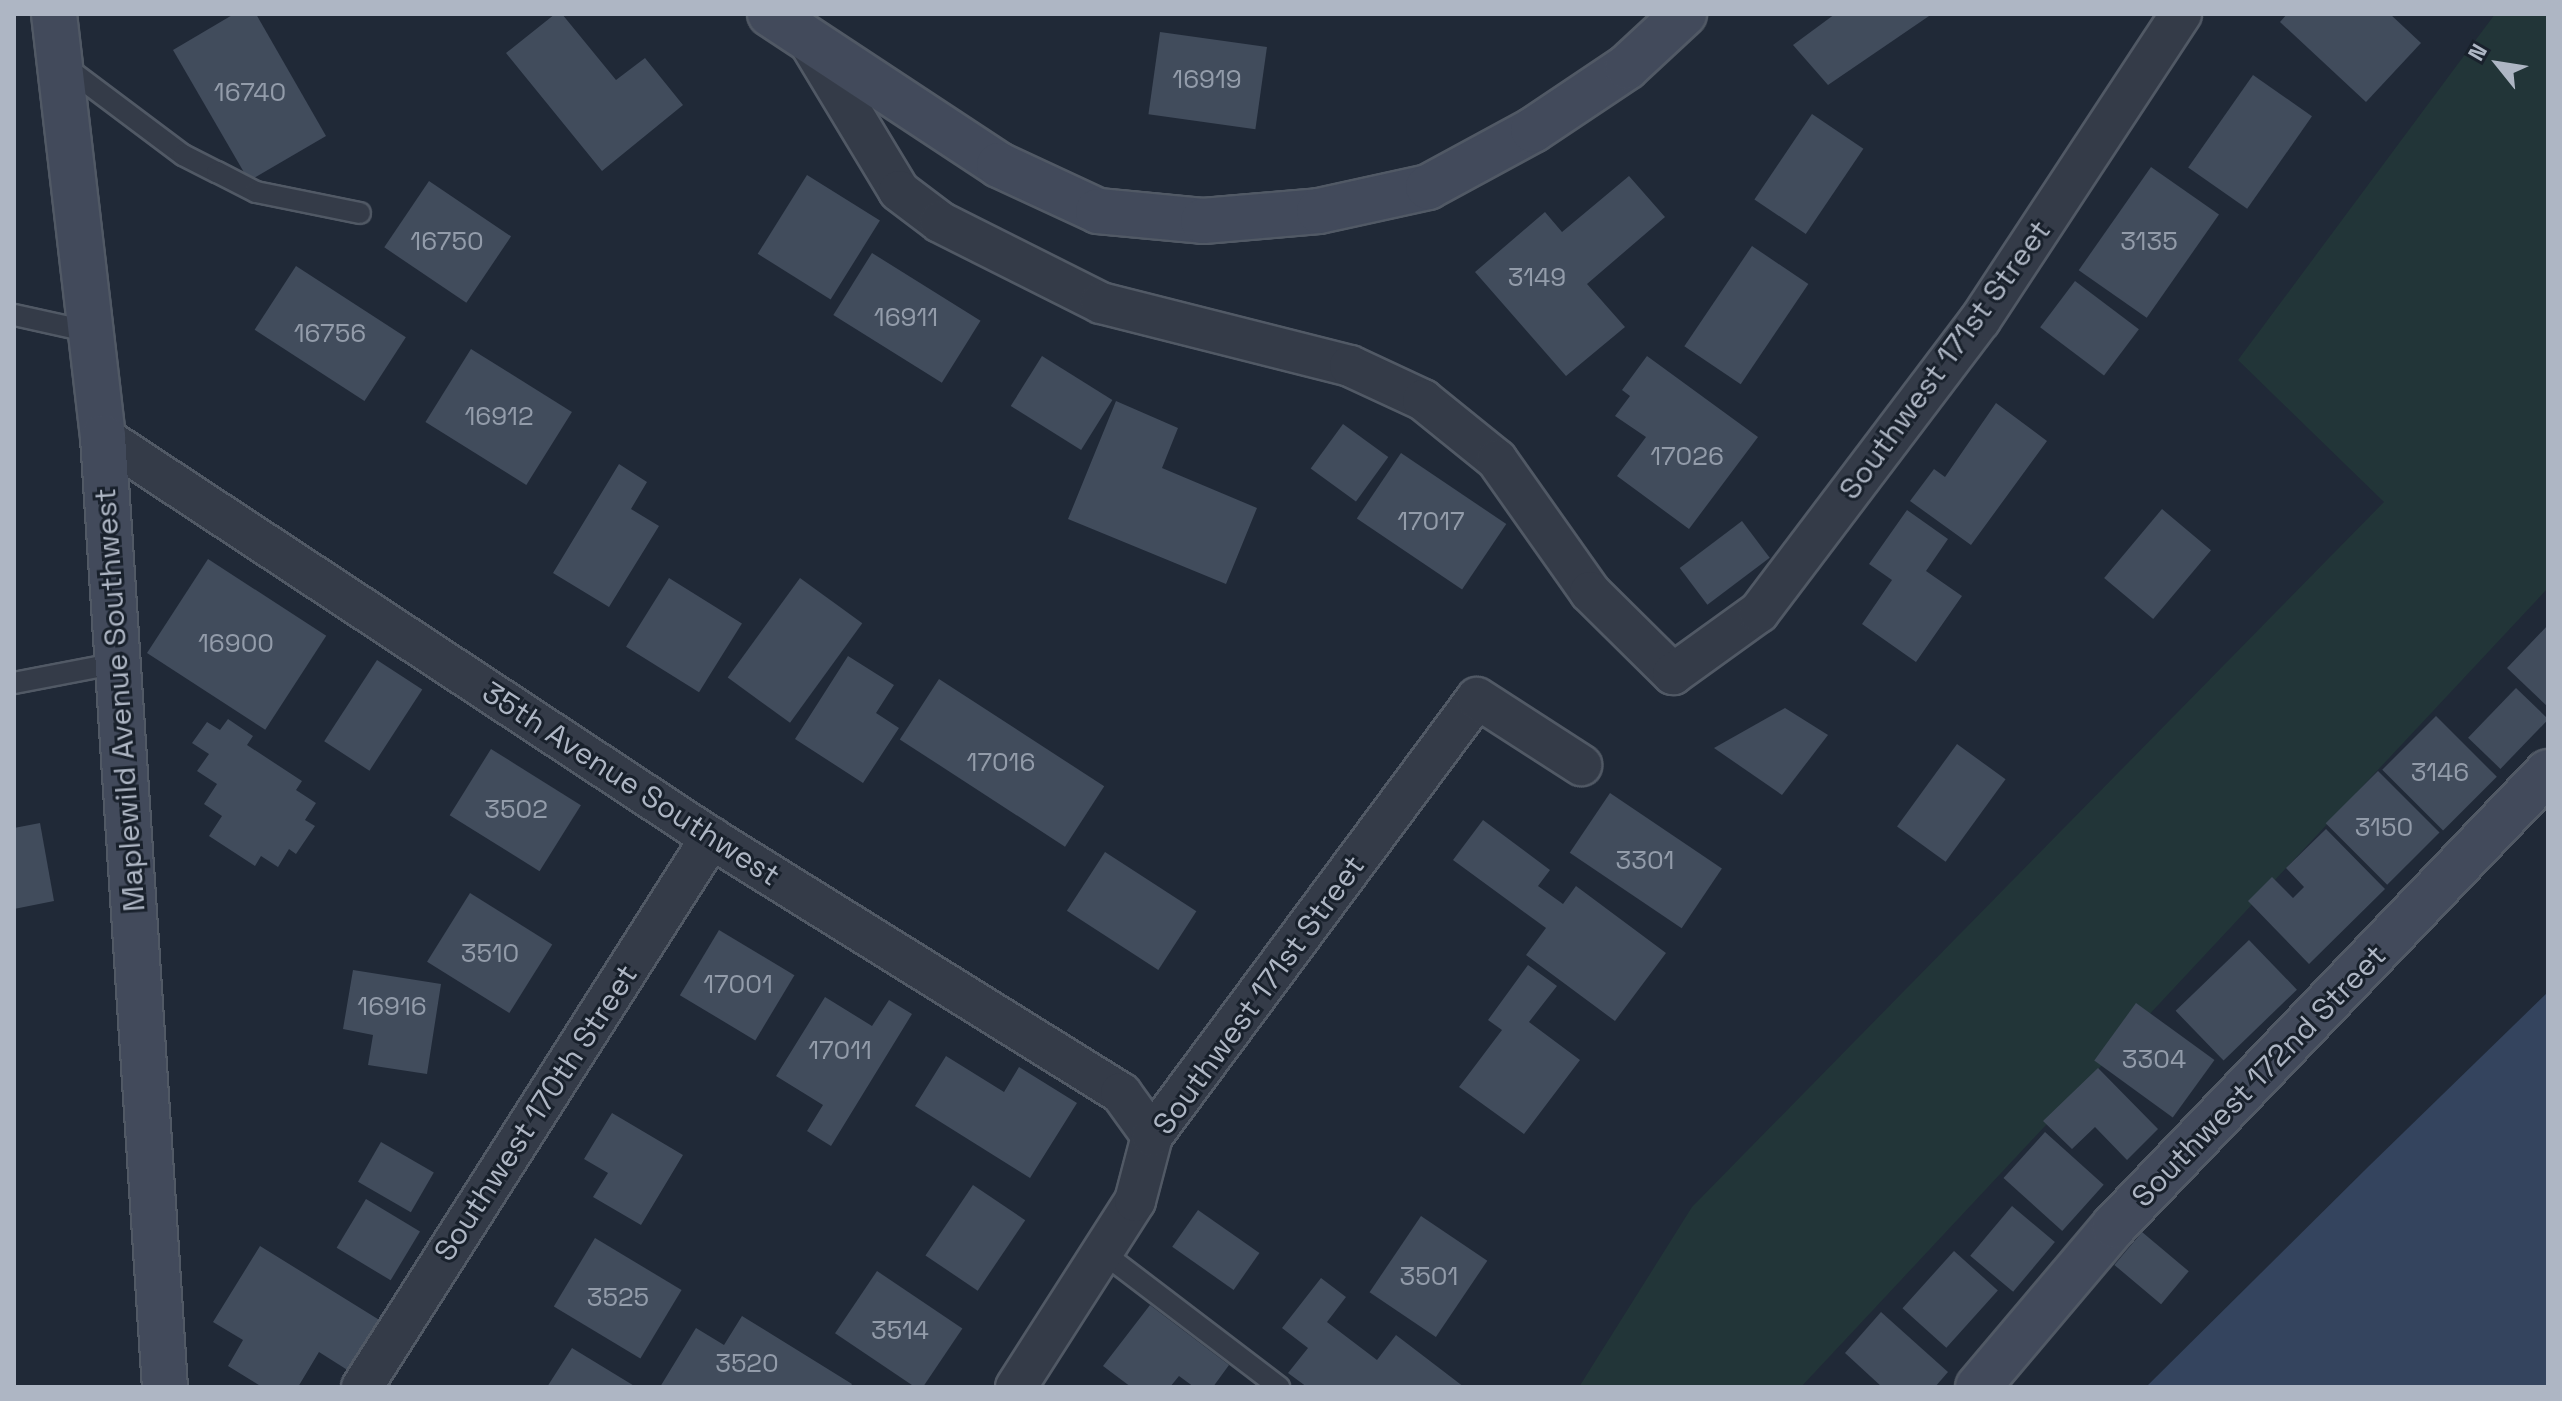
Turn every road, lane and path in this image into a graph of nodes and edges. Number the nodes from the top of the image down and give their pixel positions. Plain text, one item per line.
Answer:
1 (54, 14) edge
2 (770, 14) edge
3 (1684, 14) edge
4 (2181, 14) edge
5 (808, 40) junction
6 (60, 63) junction
7 (360, 213) dead end
8 (14, 315) edge
9 (91, 332) junction
10 (103, 437) junction
11 (118, 663) junction
12 (14, 683) edge
13 (1581, 765) dead end
14 (2548, 772) edge
15 (711, 838) junction
16 (1152, 1136) junction
17 (1102, 1252) junction
18 (165, 1387) edge
19 (362, 1387) edge
20 (1016, 1387) edge
21 (1279, 1387) edge
22 (1978, 1387) edge

1 - 6 street, Maplewild Avenue Southwest
2 - 5 street
3 - 5 street
4 - 5 street, Southwest 171st Street
6 - 7 lane
6 - 9 street, Maplewild Avenue Southwest
8 - 9 lane
9 - 10 street, Maplewild Avenue Southwest
10 - 11 street, Maplewild Avenue Southwest
10 - 15 street, 35th Avenue Southwest
11 - 12 lane
11 - 18 street, Maplewild Avenue Southwest
13 - 16 street, Southwest 171st Street
14 - 22 street, Southwest 172nd Street
15 - 16 street, 35th Avenue Southwest
15 - 19 street, Southwest 170th Street
16 - 17 street, Southwest 171st Street
17 - 20 street, Southwest 171st Street
17 - 21 lane

